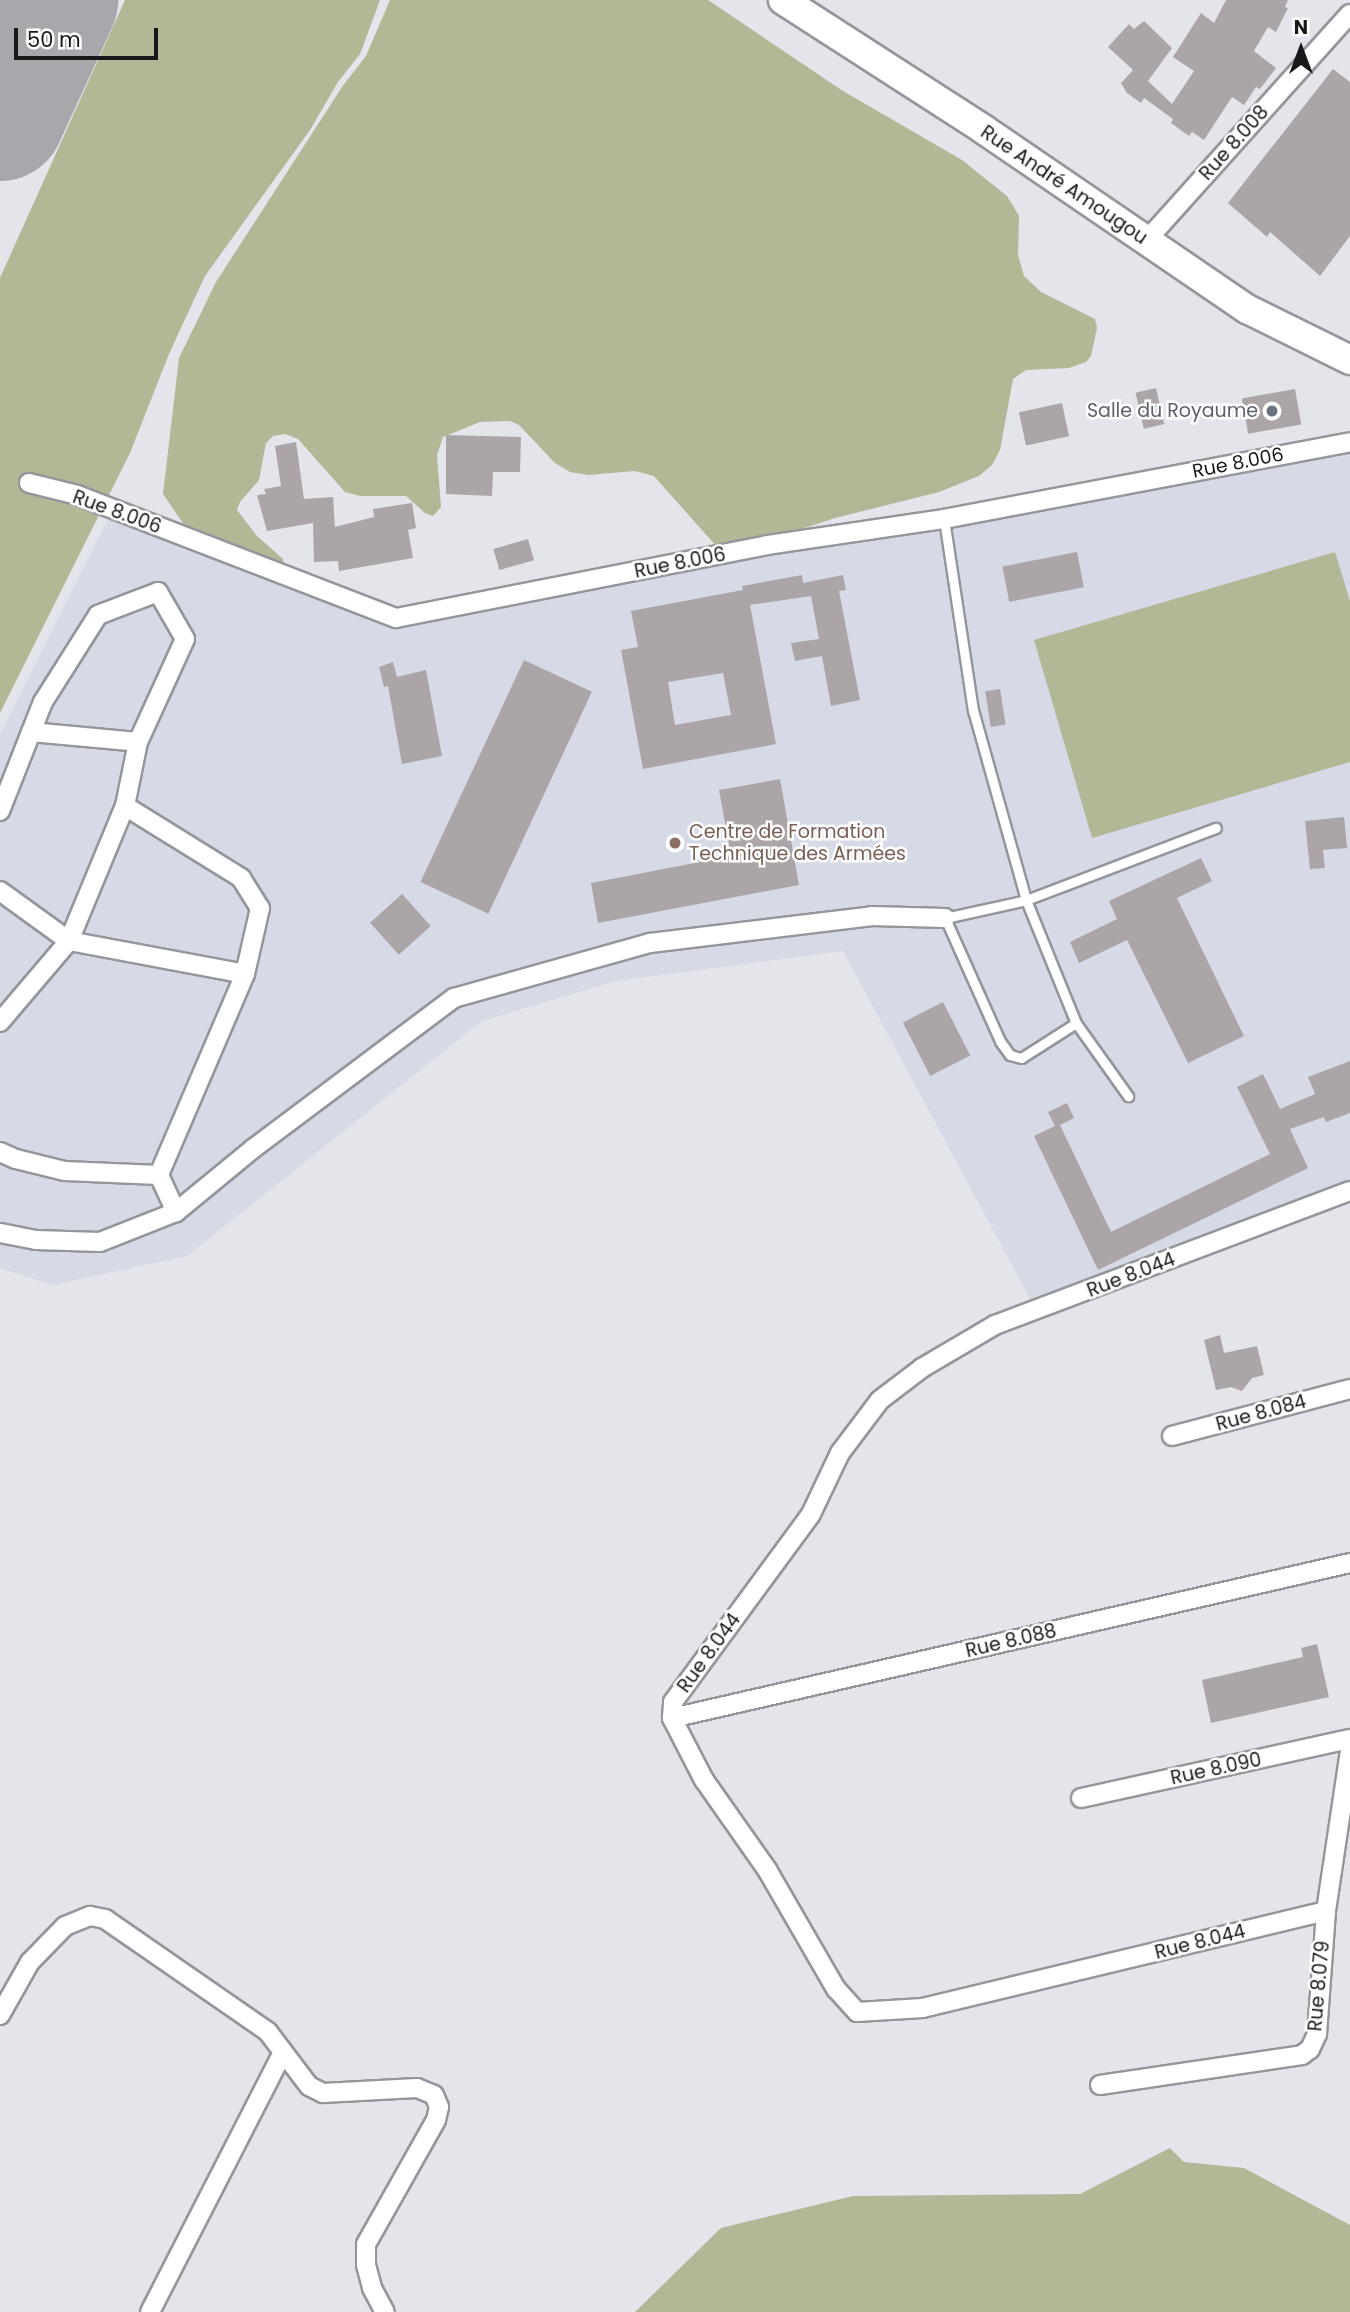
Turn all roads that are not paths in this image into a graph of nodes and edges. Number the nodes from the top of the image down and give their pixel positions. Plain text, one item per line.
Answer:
1 (783, 0) edge
2 (1350, 14) edge
3 (1146, 241) junction
4 (1350, 360) edge
5 (1350, 442) edge
6 (29, 483) dead end
7 (944, 519) junction
8 (31, 732) junction
9 (138, 741) junction
10 (125, 806) junction
11 (0, 811) edge
12 (1216, 828) dead end
13 (0, 891) edge
14 (1026, 900) junction
15 (945, 918) junction
16 (69, 941) junction
17 (245, 974) junction
18 (0, 1022) edge
19 (1076, 1023) junction
20 (1128, 1096) dead end
21 (0, 1152) edge
22 (159, 1175) junction
23 (1350, 1191) edge
24 (176, 1212) junction
25 (0, 1233) edge
26 (1350, 1389) edge
27 (1172, 1436) dead end
28 (1350, 1563) edge
29 (672, 1718) junction
30 (1350, 1739) edge
31 (1350, 1750) edge
32 (1081, 1798) dead end
33 (1339, 1824) junction
34 (1350, 1845) edge
35 (1326, 1911) junction
36 (0, 2015) edge
37 (283, 2052) junction
38 (1100, 2085) dead end
39 (150, 2312) edge
40 (385, 2312) edge

1 - 3 main road, Rue André Amougou
2 - 3 street, Rue 8.008
3 - 4 main road, Rue André Amougou
5 - 7 street, Rue 8.006
6 - 7 street, Rue 8.006
7 - 14 lane
8 - 9 street
8 - 9 street
8 - 11 street
9 - 10 street
10 - 16 street
10 - 17 street
12 - 14 lane
13 - 16 street
14 - 15 lane
14 - 19 lane
15 - 19 lane
15 - 24 street
16 - 17 street
16 - 18 street
17 - 22 street
19 - 20 lane
21 - 22 street
22 - 24 street
23 - 29 street, Rue 8.044
24 - 25 street
26 - 27 street, Rue 8.084
28 - 29 street, Rue 8.088
29 - 35 street, Rue 8.044
30 - 32 street, Rue 8.090
31 - 33 street, Rue 8.079
33 - 34 street
33 - 35 street, Rue 8.079
35 - 38 street, Rue 8.079
36 - 37 street
37 - 39 street
37 - 40 street

